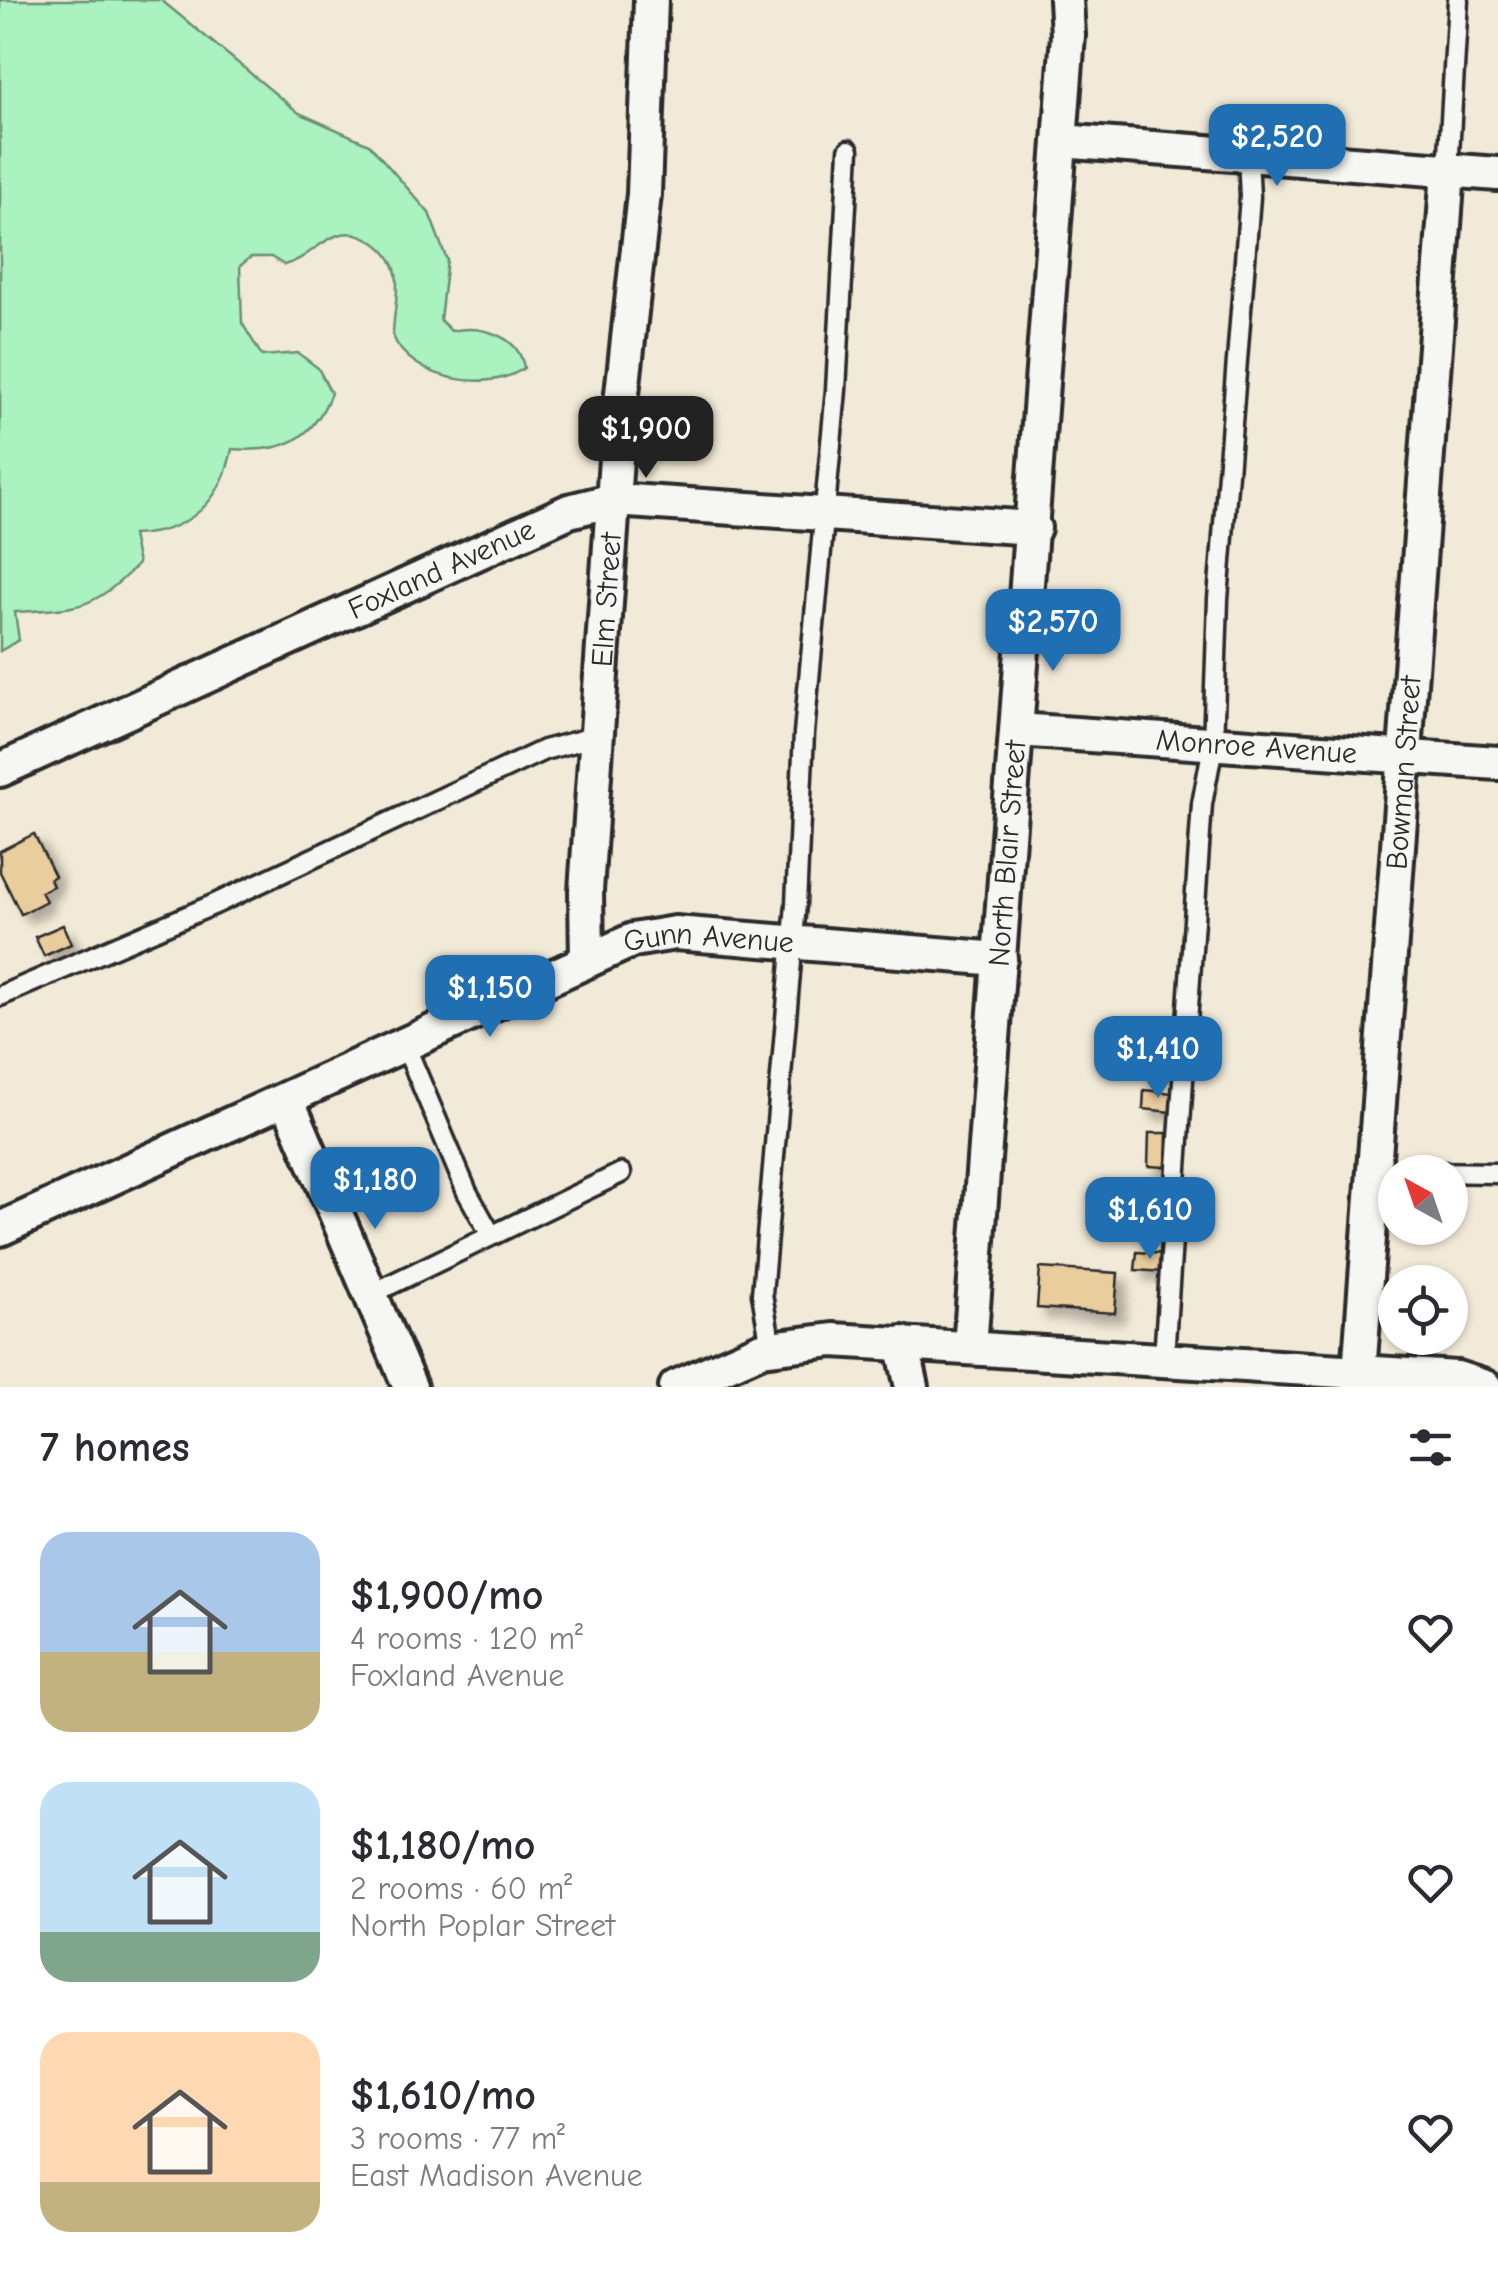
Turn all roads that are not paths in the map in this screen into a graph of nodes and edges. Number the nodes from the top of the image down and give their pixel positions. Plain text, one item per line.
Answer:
1 (652, 0) edge
2 (1066, 0) edge
3 (1458, 0) edge
4 (1061, 141) junction
5 (850, 150) dead end
6 (1248, 155) junction
7 (1448, 171) junction
8 (1498, 174) edge
9 (614, 500) junction
10 (826, 511) junction
11 (1034, 528) junction
12 (1017, 730) junction
13 (597, 736) junction
14 (1213, 746) junction
15 (1402, 759) junction
16 (1498, 763) edge
17 (0, 770) edge
18 (792, 942) junction
19 (1000, 958) junction
20 (587, 961) junction
21 (0, 996) edge
22 (405, 1045) junction
23 (287, 1100) junction
24 (1390, 1155) edge
25 (1468, 1172) edge
26 (1498, 1172) edge
27 (621, 1174) dead end
28 (0, 1229) edge
29 (491, 1235) junction
30 (1379, 1245) edge
31 (369, 1295) junction
32 (902, 1343) junction
33 (771, 1347) junction
34 (970, 1347) junction
35 (1164, 1357) junction
36 (1359, 1372) junction
37 (410, 1387) edge
38 (676, 1387) edge
39 (912, 1387) edge
40 (1485, 1387) edge

1 - 9 street, Elm Street
2 - 4 street, North Blair Street
3 - 7 lane
4 - 6 street
4 - 11 street, North Blair Street
5 - 10 lane
6 - 7 street
6 - 14 lane
7 - 8 street
7 - 15 street, Bowman Street
9 - 10 street, Foxland Avenue
9 - 13 street, Elm Street
9 - 17 street, Foxland Avenue
10 - 11 street, Foxland Avenue
10 - 18 lane
11 - 12 street, North Blair Street
12 - 14 street, Monroe Avenue
12 - 19 street, North Blair Street
13 - 20 street, Elm Street
13 - 21 lane
14 - 15 street, Monroe Avenue
14 - 35 lane
15 - 16 street, Monroe Avenue
15 - 24 street, Bowman Street
18 - 19 street, Gunn Avenue
18 - 20 street, Gunn Avenue
18 - 33 lane
19 - 34 street, North Blair Street
20 - 22 street, Gunn Avenue
22 - 23 street, Gunn Avenue
22 - 29 lane
23 - 28 street, Gunn Avenue
23 - 31 street
25 - 26 lane
27 - 29 lane
29 - 31 lane
30 - 36 street, Bowman Street
31 - 37 street
32 - 33 street
32 - 34 street
32 - 39 street
33 - 38 street
34 - 35 street
35 - 36 street
36 - 40 street

